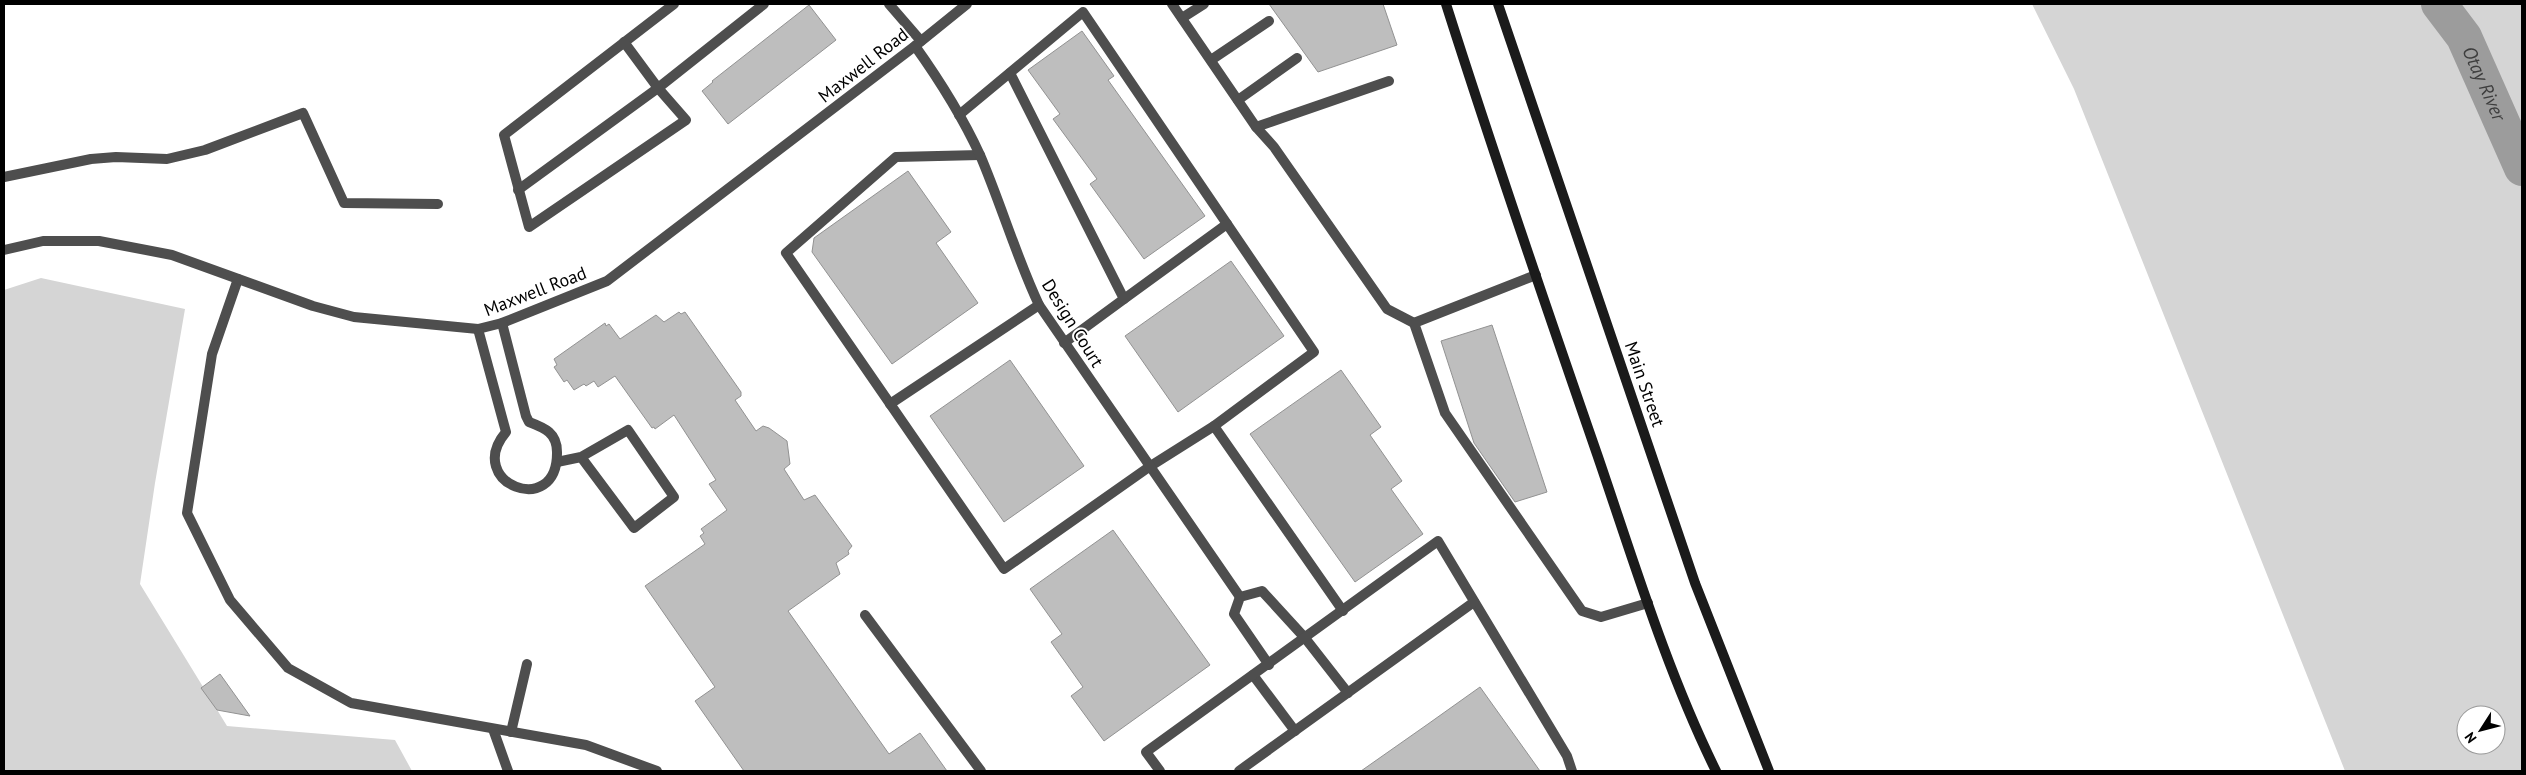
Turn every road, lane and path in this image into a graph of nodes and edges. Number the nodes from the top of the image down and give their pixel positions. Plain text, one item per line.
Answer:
1 (674, 4) edge
2 (764, 4) edge
3 (889, 4) edge
4 (967, 4) edge
5 (1172, 4) edge
6 (1204, 4) edge
7 (1446, 4) edge
8 (1498, 4) edge
9 (1182, 18) junction
10 (1269, 21) dead end
11 (624, 42) junction
12 (918, 43) junction
13 (1297, 58) dead end
14 (1211, 60) junction
15 (1010, 72) junction
16 (1389, 82) dead end
17 (658, 88) junction
18 (1238, 100) junction
19 (959, 115) junction
20 (1256, 127) junction
21 (980, 155) junction
22 (4, 176) edge
23 (518, 190) junction
24 (438, 204) dead end
25 (1227, 224) junction
26 (4, 250) edge
27 (1536, 275) junction
28 (238, 279) junction
29 (1124, 299) junction
30 (1039, 305) junction
31 (502, 323) junction
32 (1414, 323) junction
33 (478, 329) junction
34 (1064, 343) junction
35 (890, 404) junction
36 (1214, 426) junction
37 (581, 457) junction
38 (557, 462) junction
39 (1149, 467) junction
40 (1240, 597) junction
41 (1474, 602) junction
42 (1648, 603) junction
43 (1343, 610) junction
44 (866, 615) dead end
45 (1305, 638) junction
46 (527, 664) dead end
47 (1269, 665) junction
48 (1254, 675) junction
49 (1348, 693) junction
50 (493, 728) junction
51 (1295, 731) junction
52 (511, 732) junction
53 (508, 771) edge
54 (657, 771) edge
55 (981, 771) edge
56 (1160, 771) edge
57 (1240, 771) edge
58 (1572, 771) edge
59 (1716, 771) edge
60 (1769, 771) edge

1 - 11 street
2 - 17 street
3 - 12 street, Design Court
4 - 12 street, Maxwell Road
5 - 9 street
6 - 9 street
7 - 27 main road
8 - 60 main road, Main Street
9 - 14 street
10 - 14 street
11 - 17 street
11 - 23 street
12 - 19 street, Design Court
12 - 31 street, Maxwell Road
13 - 18 street
14 - 18 street
15 - 19 street
15 - 25 street
15 - 29 street
16 - 20 street
17 - 23 street
17 - 23 street
18 - 20 street
19 - 21 street, Design Court
20 - 32 street
21 - 30 street, Design Court
21 - 35 street
22 - 24 street
25 - 29 street
25 - 36 street
26 - 28 street, Maxwell Road
27 - 32 street
27 - 42 main road
28 - 33 street, Maxwell Road
28 - 50 street
29 - 34 street
30 - 34 street, Design Court
30 - 35 street
31 - 33 street, Maxwell Road
31 - 38 street
32 - 42 street
33 - 38 street
34 - 39 street, Design Court
35 - 39 street
36 - 39 street
36 - 43 street
37 - 37 street
37 - 38 street
39 - 40 street, Design Court
40 - 45 street
40 - 47 street
41 - 43 street
41 - 49 street
41 - 58 street
42 - 59 main road
43 - 45 street
44 - 55 street
45 - 47 street
45 - 49 street
46 - 52 street
47 - 48 street
48 - 51 street
48 - 56 street
49 - 51 street
50 - 52 street
50 - 53 street
51 - 57 street
52 - 54 street

